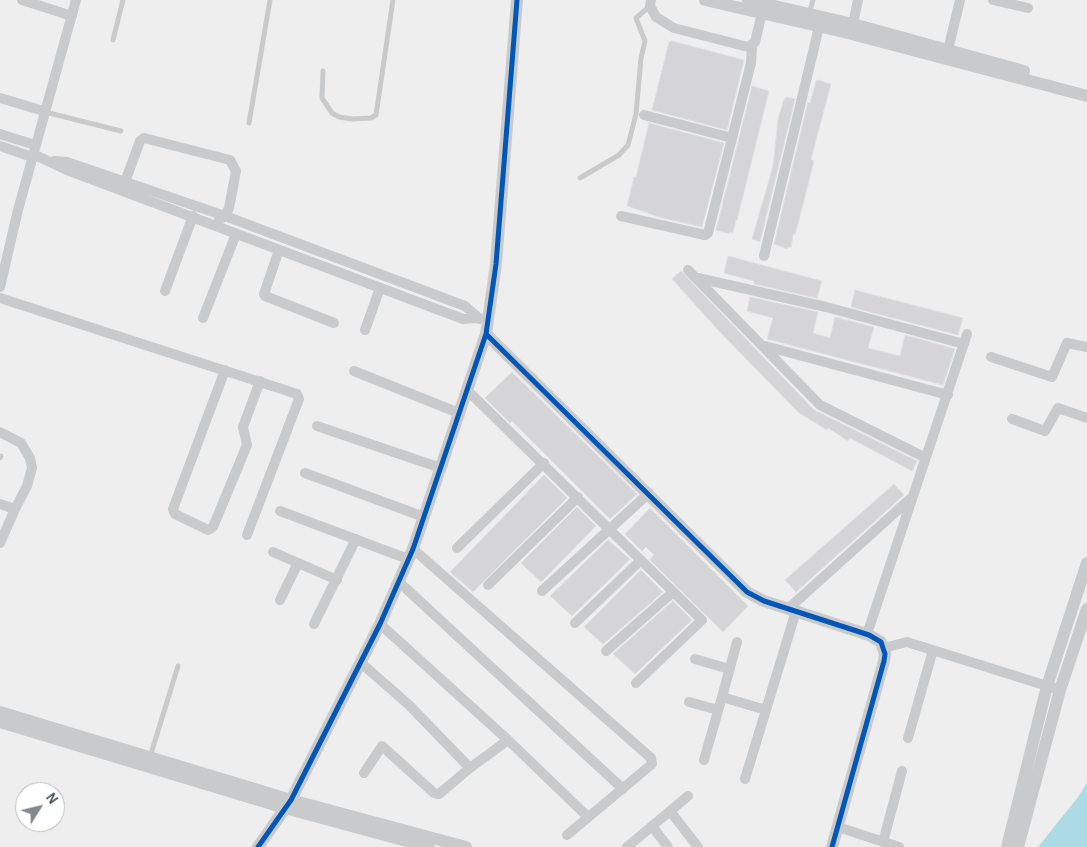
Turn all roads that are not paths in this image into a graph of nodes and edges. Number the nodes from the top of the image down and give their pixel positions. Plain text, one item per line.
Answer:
1 (22, 0) edge
2 (76, 0) edge
3 (123, 0) edge
4 (270, 0) edge
5 (393, 0) edge
6 (517, 0) edge
7 (705, 0) edge
8 (748, 0) edge
9 (813, 0) edge
10 (858, 0) edge
11 (960, 0) edge
12 (993, 0) edge
13 (650, 3) edge
14 (1028, 8) dead end
15 (762, 13) junction
16 (72, 16) junction
17 (812, 21) junction
18 (853, 24) junction
19 (113, 40) dead end
20 (752, 45) junction
21 (948, 50) junction
22 (323, 71) dead end
23 (1087, 88) edge
24 (1087, 96) edge
25 (0, 98) edge
26 (44, 111) junction
27 (644, 115) dead end
28 (249, 123) dead end
29 (121, 131) dead end
30 (0, 134) edge
31 (732, 138) junction
32 (0, 146) edge
33 (33, 152) junction
34 (51, 161) junction
35 (580, 178) dead end
36 (126, 182) junction
37 (193, 216) junction
38 (225, 216) junction
39 (622, 216) dead end
40 (214, 224) junction
41 (236, 234) junction
42 (279, 250) junction
43 (764, 256) dead end
44 (3, 258) edge
45 (354, 265) junction
46 (688, 270) dead end
47 (350, 277) junction
48 (697, 278) junction
49 (0, 287) edge
50 (380, 288) junction
51 (165, 291) dead end
52 (0, 298) edge
53 (203, 318) dead end
54 (334, 323) dead end
55 (484, 324) junction
56 (365, 330) dead end
57 (764, 346) junction
58 (1087, 347) edge
59 (991, 357) dead end
60 (224, 370) junction
61 (354, 372) dead end
62 (260, 381) junction
63 (467, 390) junction
64 (948, 395) junction
65 (459, 413) junction
66 (1087, 418) edge
67 (1012, 419) dead end
68 (318, 426) dead end
69 (0, 432) edge
70 (924, 457) junction
71 (544, 464) junction
72 (440, 468) junction
73 (306, 473) dead end
74 (649, 493) junction
75 (578, 497) junction
76 (911, 498) junction
77 (0, 504) edge
78 (15, 509) junction
79 (280, 511) dead end
80 (424, 517) junction
81 (609, 528) junction
82 (247, 536) dead end
83 (356, 540) junction
84 (0, 543) edge
85 (457, 548) dead end
86 (273, 552) dead end
87 (411, 554) junction
88 (641, 560) junction
89 (1087, 563) edge
90 (298, 564) junction
91 (337, 580) junction
92 (399, 582) junction
93 (488, 584) dead end
94 (542, 591) dead end
95 (673, 592) junction
96 (280, 600) dead end
97 (1087, 609) edge
98 (792, 610) junction
99 (576, 623) dead end
100 (314, 624) dead end
101 (380, 624) junction
102 (867, 634) junction
103 (737, 642) dead end
104 (884, 648) junction
105 (932, 650) junction
106 (606, 651) dead end
107 (696, 659) dead end
108 (361, 663) junction
109 (178, 666) dead end
110 (729, 669) junction
111 (636, 683) dead end
112 (1047, 686) junction
113 (1060, 690) junction
114 (722, 697) junction
115 (689, 702) dead end
116 (718, 710) junction
117 (766, 710) junction
118 (0, 712) edge
119 (0, 722) edge
120 (908, 738) dead end
121 (508, 740) junction
122 (150, 758) junction
123 (704, 760) dead end
124 (470, 768) junction
125 (902, 771) dead end
126 (364, 773) dead end
127 (745, 779) dead end
128 (623, 789) junction
129 (688, 796) dead end
130 (288, 804) junction
131 (670, 811) junction
132 (588, 817) junction
133 (652, 826) junction
134 (838, 827) junction
135 (567, 835) dead end
136 (883, 842) junction
137 (633, 845) edge
138 (258, 847) edge
139 (429, 847) edge
140 (466, 847) edge
141 (668, 847) edge
142 (698, 847) edge
143 (832, 847) edge
144 (899, 847) edge
145 (1007, 847) edge
146 (1018, 847) edge

1 - 16 street
2 - 16 street
3 - 19 lane
4 - 28 lane
5 - 22 lane
6 - 55 street
7 - 15 street
8 - 17 street
9 - 17 lane
10 - 18 street
11 - 21 street
12 - 14 street
13 - 20 street
13 - 35 lane
15 - 17 street
15 - 20 street
16 - 26 street
17 - 18 street
17 - 24 street
17 - 43 street
18 - 21 street
20 - 31 street
21 - 23 street
25 - 26 street
26 - 29 lane
26 - 33 street
27 - 31 street
30 - 33 street
31 - 39 street
32 - 33 street
33 - 34 street
33 - 44 street
34 - 36 street
34 - 37 street
36 - 38 street
36 - 38 street
37 - 40 street
37 - 51 street
38 - 40 street
38 - 45 street
40 - 41 street
41 - 42 street
41 - 53 street
42 - 47 street
42 - 54 street
44 - 49 street
45 - 47 street
45 - 55 street
46 - 48 street
47 - 50 street
48 - 57 street
48 - 64 street
50 - 55 street
50 - 56 street
52 - 60 street
55 - 63 street
55 - 74 street
57 - 64 street
57 - 70 street
58 - 59 street
60 - 62 street
60 - 62 street
61 - 65 street
62 - 82 street
63 - 65 street
63 - 71 street
64 - 70 street
65 - 72 street
66 - 67 street
68 - 72 street
69 - 78 street
70 - 76 street
71 - 75 street
71 - 85 street
72 - 80 street
73 - 80 street
74 - 81 street
74 - 98 street
75 - 81 street
75 - 93 street
76 - 98 street
76 - 102 street
77 - 78 street
78 - 84 street
79 - 83 street
80 - 87 street
81 - 88 street
81 - 94 street
83 - 87 street
83 - 91 street
86 - 90 street
87 - 92 street
87 - 128 street
88 - 95 street
88 - 99 street
89 - 112 street
90 - 91 street
90 - 96 street
91 - 100 street
92 - 101 street
92 - 128 street
95 - 106 street
95 - 111 street
97 - 113 street
98 - 102 street
98 - 117 street
101 - 108 street
101 - 121 street
102 - 104 street
103 - 110 street
104 - 105 street
104 - 134 street
105 - 112 street
105 - 120 street
107 - 110 street
108 - 124 street
108 - 130 street
109 - 122 lane
110 - 114 street
112 - 113 street
112 - 145 street
113 - 146 street
114 - 116 street
114 - 117 street
115 - 116 street
116 - 123 street
117 - 127 street
118 - 122 street
119 - 130 street
121 - 124 street
121 - 132 street
122 - 130 street
124 - 126 street
125 - 136 street
128 - 132 street
129 - 131 street
130 - 138 street
130 - 139 street
130 - 140 street
131 - 133 street
131 - 142 street
132 - 135 street
133 - 137 street
133 - 141 street
134 - 136 street
134 - 143 street
136 - 144 street

